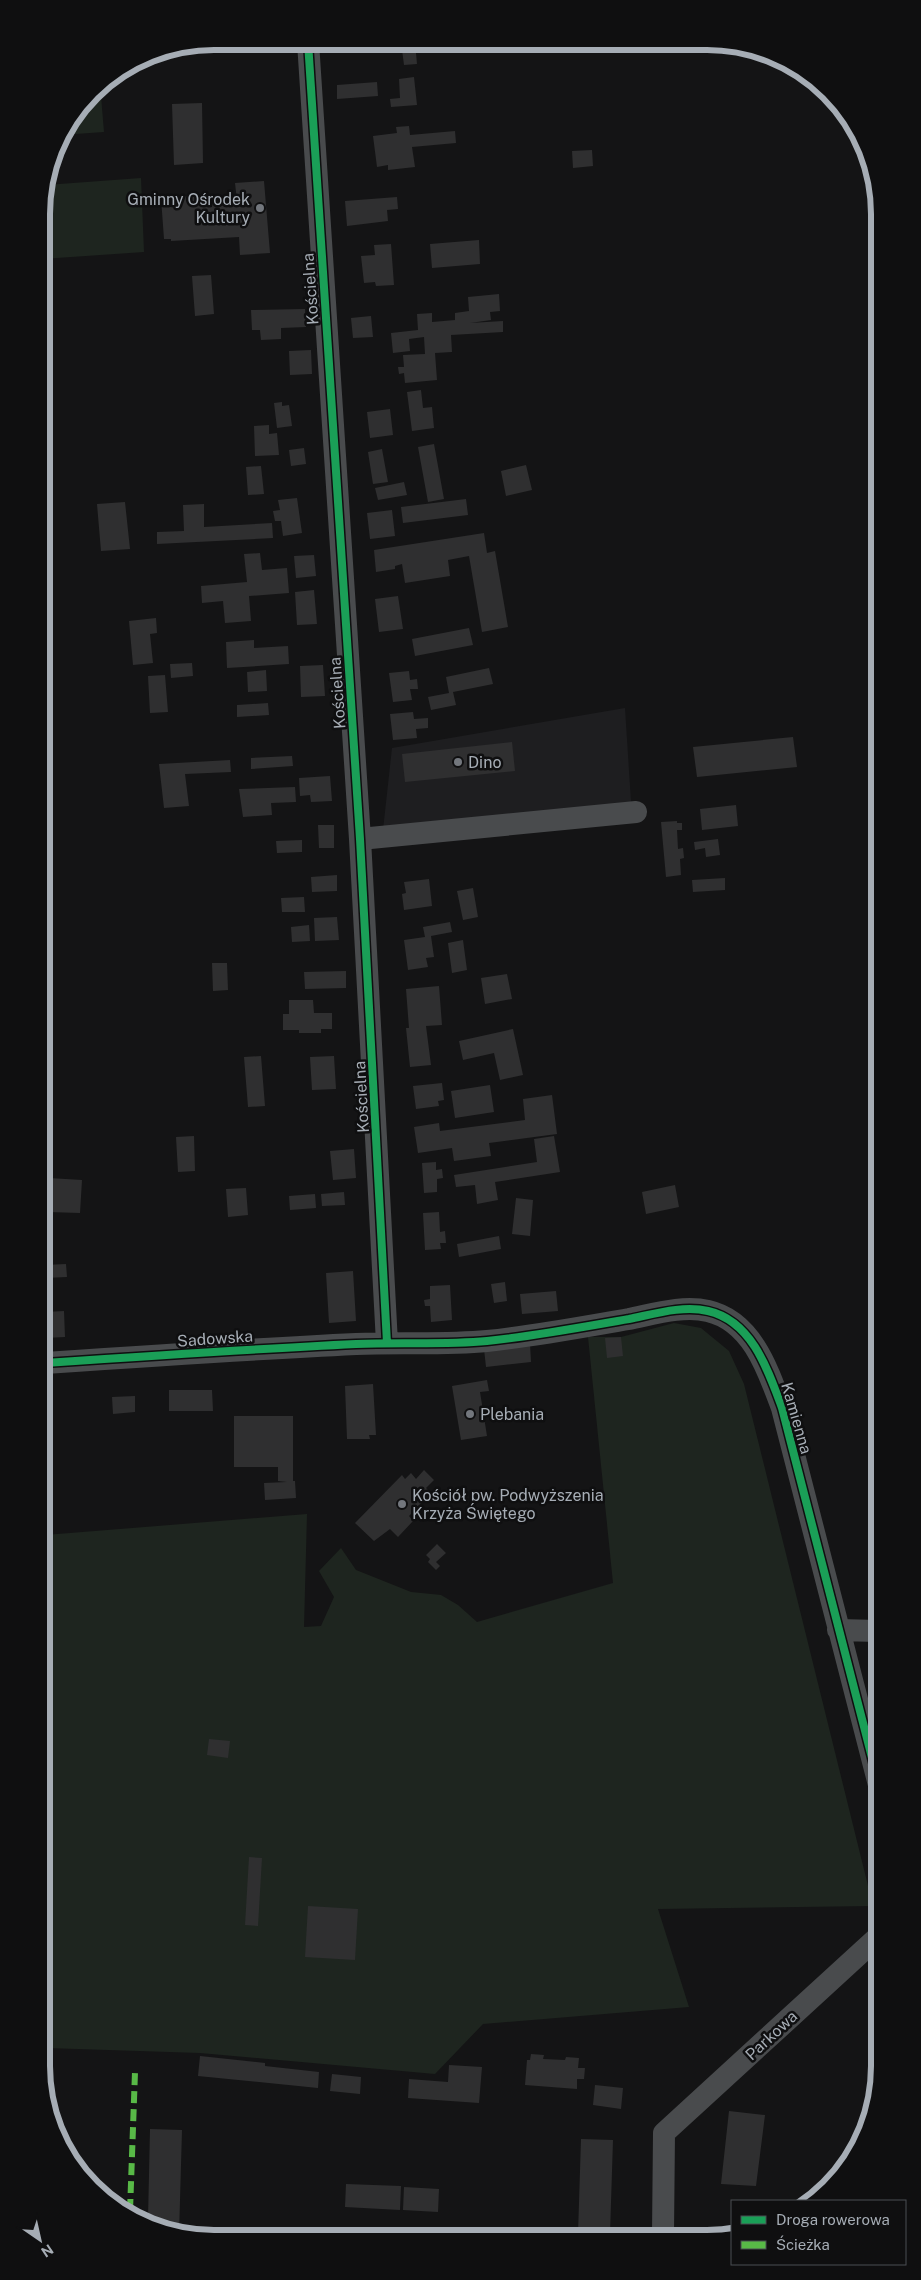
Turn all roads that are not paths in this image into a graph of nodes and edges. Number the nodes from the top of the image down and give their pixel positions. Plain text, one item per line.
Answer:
1 (309, 50) edge
2 (636, 812) dead end
3 (360, 839) junction
4 (388, 1343) junction
5 (50, 1363) edge
6 (838, 1630) junction
7 (871, 1631) edge
8 (871, 1758) edge
9 (871, 1943) edge
10 (663, 2230) edge

1 - 3 street, Kościelna
2 - 3 street
3 - 4 street, Kościelna
4 - 5 street, Sadowska
4 - 6 street, Kamienna
6 - 7 street
6 - 8 street, Kamienna
9 - 10 street, Parkowa

